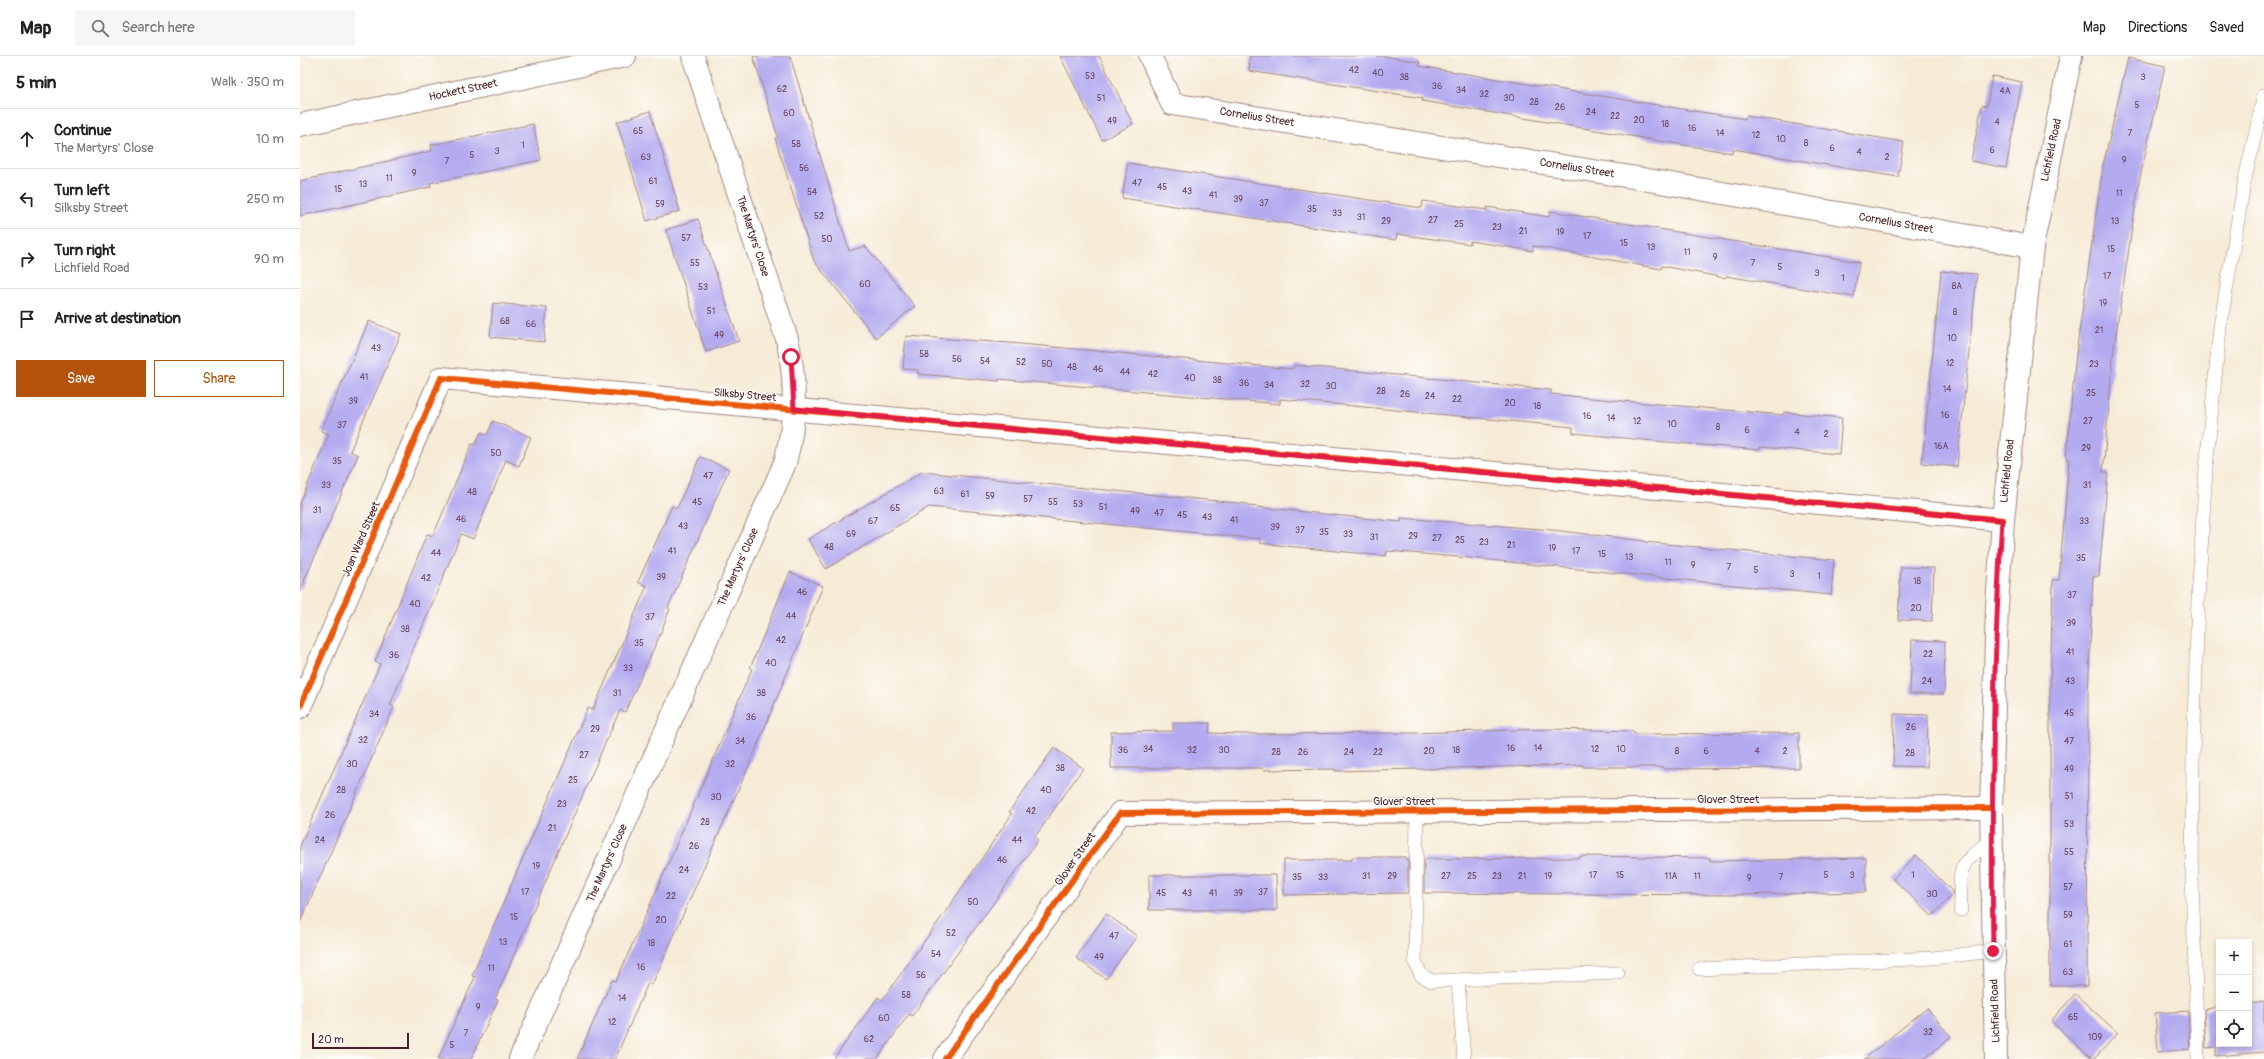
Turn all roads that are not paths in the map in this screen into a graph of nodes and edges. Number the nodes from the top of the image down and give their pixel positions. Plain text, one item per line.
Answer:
1 (625, 56) edge
2 (693, 56) edge
3 (1150, 56) edge
4 (2071, 56) edge
5 (2264, 95) edge
6 (300, 125) edge
7 (2032, 247) junction
8 (441, 378) joint
9 (794, 409) junction
10 (2002, 520) junction
11 (300, 707) edge
12 (1991, 808) junction
13 (1417, 811) junction
14 (1991, 841) junction
15 (1961, 910) dead end
16 (1993, 951) junction
17 (1699, 969) dead end
18 (1618, 973) dead end
19 (1458, 980) junction
20 (520, 1059) edge
21 (945, 1059) edge
22 (1464, 1059) edge
23 (1996, 1059) edge
24 (2198, 1059) edge

1 - 6 street, Hockett Street
2 - 9 street, The Martyrs' Close
3 - 7 street, Cornelius Street
4 - 7 street, Lichfield Road
5 - 24 lane
7 - 10 street, Lichfield Road
8 - 9 street, Silksby Street
8 - 11 street, Joan Ward Street
9 - 10 street, Silksby Street
9 - 20 street, The Martyrs' Close
10 - 12 street, Lichfield Road
12 - 13 street, Glover Street
12 - 14 street, Lichfield Road
13 - 19 lane
13 - 21 street, Glover Street
14 - 15 lane
14 - 16 street, Lichfield Road
16 - 17 lane
16 - 23 street, Lichfield Road
18 - 19 lane
19 - 22 lane

